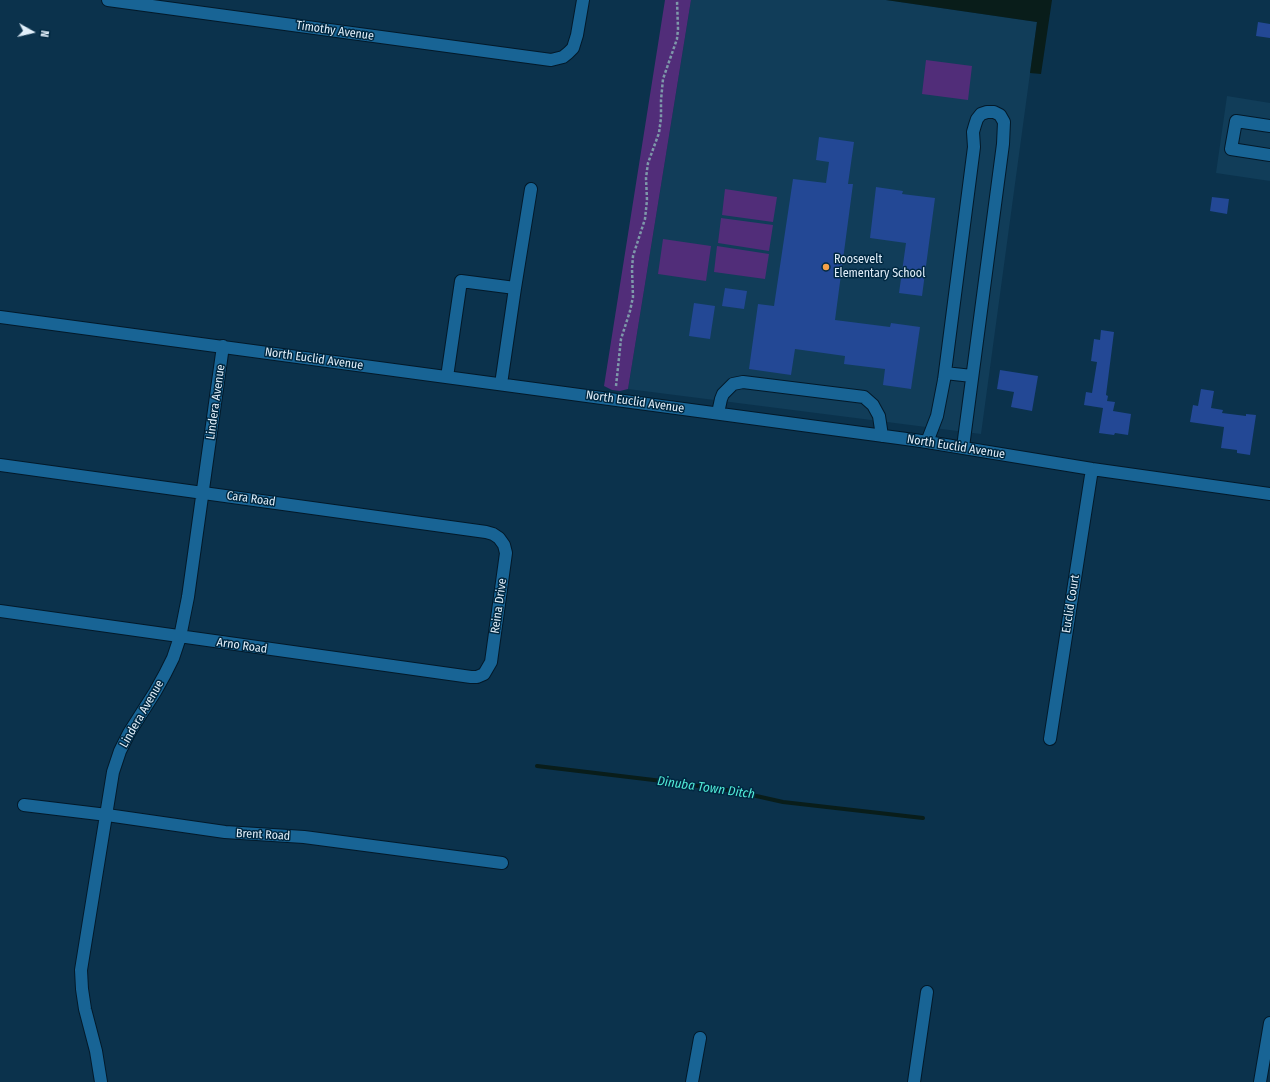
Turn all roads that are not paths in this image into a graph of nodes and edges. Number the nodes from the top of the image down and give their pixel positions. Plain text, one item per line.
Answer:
1 (108, 0) edge
2 (583, 0) edge
3 (1270, 126) edge
4 (1270, 155) edge
5 (531, 189) dead end
6 (515, 288) junction
7 (0, 317) edge
8 (223, 346) junction
9 (944, 373) junction
10 (972, 376) junction
11 (447, 377) junction
12 (501, 384) junction
13 (718, 413) junction
14 (882, 436) junction
15 (927, 442) junction
16 (962, 447) junction
17 (0, 465) edge
18 (1092, 469) junction
19 (203, 492) junction
20 (1270, 494) edge
21 (500, 538) joint
22 (0, 611) edge
23 (180, 637) junction
24 (484, 674) joint
25 (1050, 739) dead end
26 (24, 805) dead end
27 (107, 815) junction
28 (502, 863) dead end
29 (927, 992) dead end
30 (1270, 1024) edge
31 (700, 1038) dead end
32 (101, 1082) edge
33 (692, 1082) edge
34 (914, 1082) edge
35 (1260, 1082) edge

1 - 2 street, Timothy Avenue
3 - 4 street
5 - 6 street
6 - 11 street
6 - 12 street
7 - 8 street, North Euclid Avenue
8 - 11 street, North Euclid Avenue
8 - 19 street, Lindera Avenue
9 - 10 street
9 - 10 street
9 - 15 street
10 - 16 street
11 - 12 street, North Euclid Avenue
12 - 13 street, North Euclid Avenue
13 - 14 street, North Euclid Avenue
13 - 14 street
14 - 15 street, North Euclid Avenue
15 - 16 street, North Euclid Avenue
16 - 18 street, North Euclid Avenue
17 - 19 street, Cara Road
18 - 20 street, North Euclid Avenue
18 - 25 street, Euclid Court
19 - 21 street, Cara Road
19 - 23 street, Lindera Avenue
21 - 24 street, Reina Drive
22 - 23 street, Arno Road
23 - 24 street, Arno Road
23 - 27 street, Lindera Avenue
26 - 27 street, Brent Road
27 - 28 street, Brent Road
27 - 32 street, Lindera Avenue
29 - 34 street
30 - 35 street
31 - 33 street

